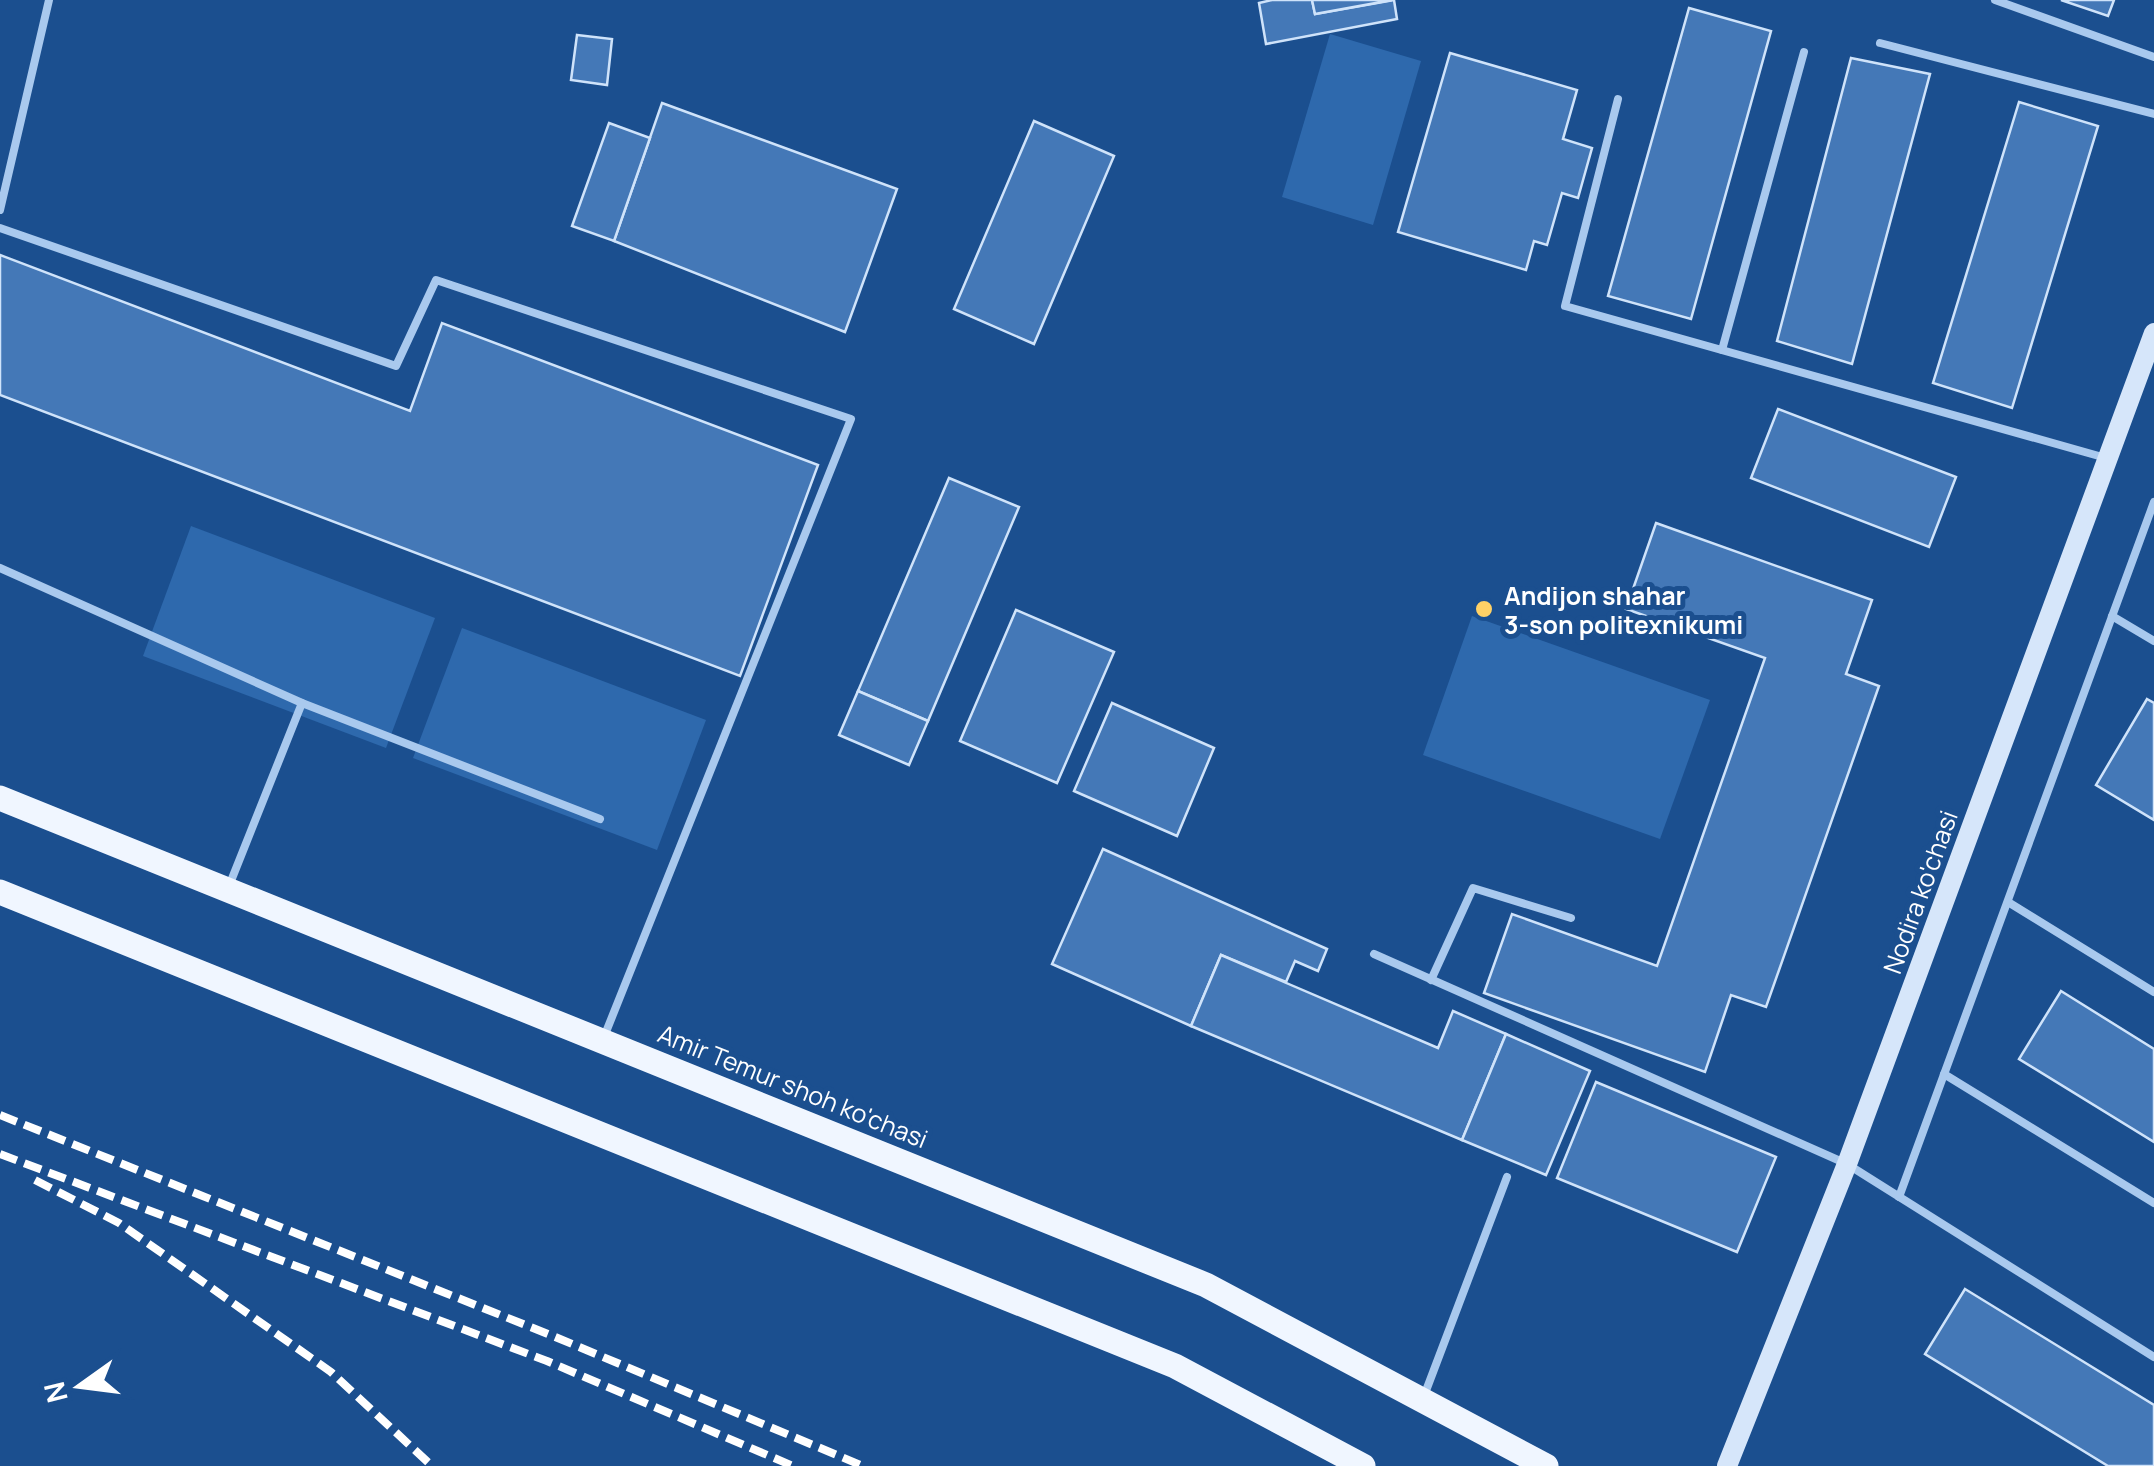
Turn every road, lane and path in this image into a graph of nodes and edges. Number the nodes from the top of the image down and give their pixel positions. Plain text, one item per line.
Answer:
1 (50, 0) edge
2 (1995, 0) edge
3 (1880, 43) dead end
4 (1804, 52) dead end
5 (2154, 56) edge
6 (1618, 99) dead end
7 (2154, 114) edge
8 (0, 210) edge
9 (0, 228) edge
10 (2154, 333) edge
11 (1722, 350) junction
12 (2107, 458) junction
13 (2154, 502) edge
14 (0, 568) edge
15 (2112, 616) junction
16 (2154, 641) edge
17 (302, 703) junction
18 (0, 798) edge
19 (600, 819) dead end
20 (228, 890) junction
21 (0, 892) edge
22 (2008, 902) junction
23 (1571, 918) dead end
24 (1374, 954) dead end
25 (1431, 980) junction
26 (2154, 992) edge
27 (602, 1041) junction
28 (1944, 1074) junction
29 (1847, 1164) junction
30 (1506, 1177) dead end
31 (1899, 1198) junction
32 (2154, 1203) edge
33 (2154, 1356) edge
34 (1423, 1400) junction
35 (1363, 1466) edge
36 (1546, 1466) edge
37 (1727, 1466) edge

1 - 8 lane
2 - 5 lane
3 - 7 lane
4 - 11 lane
6 - 11 lane
9 - 27 lane
10 - 12 street, Nodira ko'chasi
11 - 12 lane
12 - 29 street, Nodira ko'chasi
13 - 15 lane
14 - 17 lane
15 - 16 lane
15 - 22 lane
17 - 19 lane
17 - 20 lane
18 - 20 main road, Amir Temur shoh ko'chasi
20 - 27 main road, Amir Temur shoh ko'chasi
21 - 35 main road
22 - 26 lane
22 - 28 lane
23 - 25 lane
24 - 25 lane
25 - 29 lane
27 - 34 main road, Amir Temur shoh ko'chasi
28 - 31 lane
28 - 32 lane
29 - 31 lane
29 - 37 street, Nodira ko'chasi
30 - 34 lane
31 - 33 lane
34 - 36 main road, Amir Temur shoh ko'chasi

